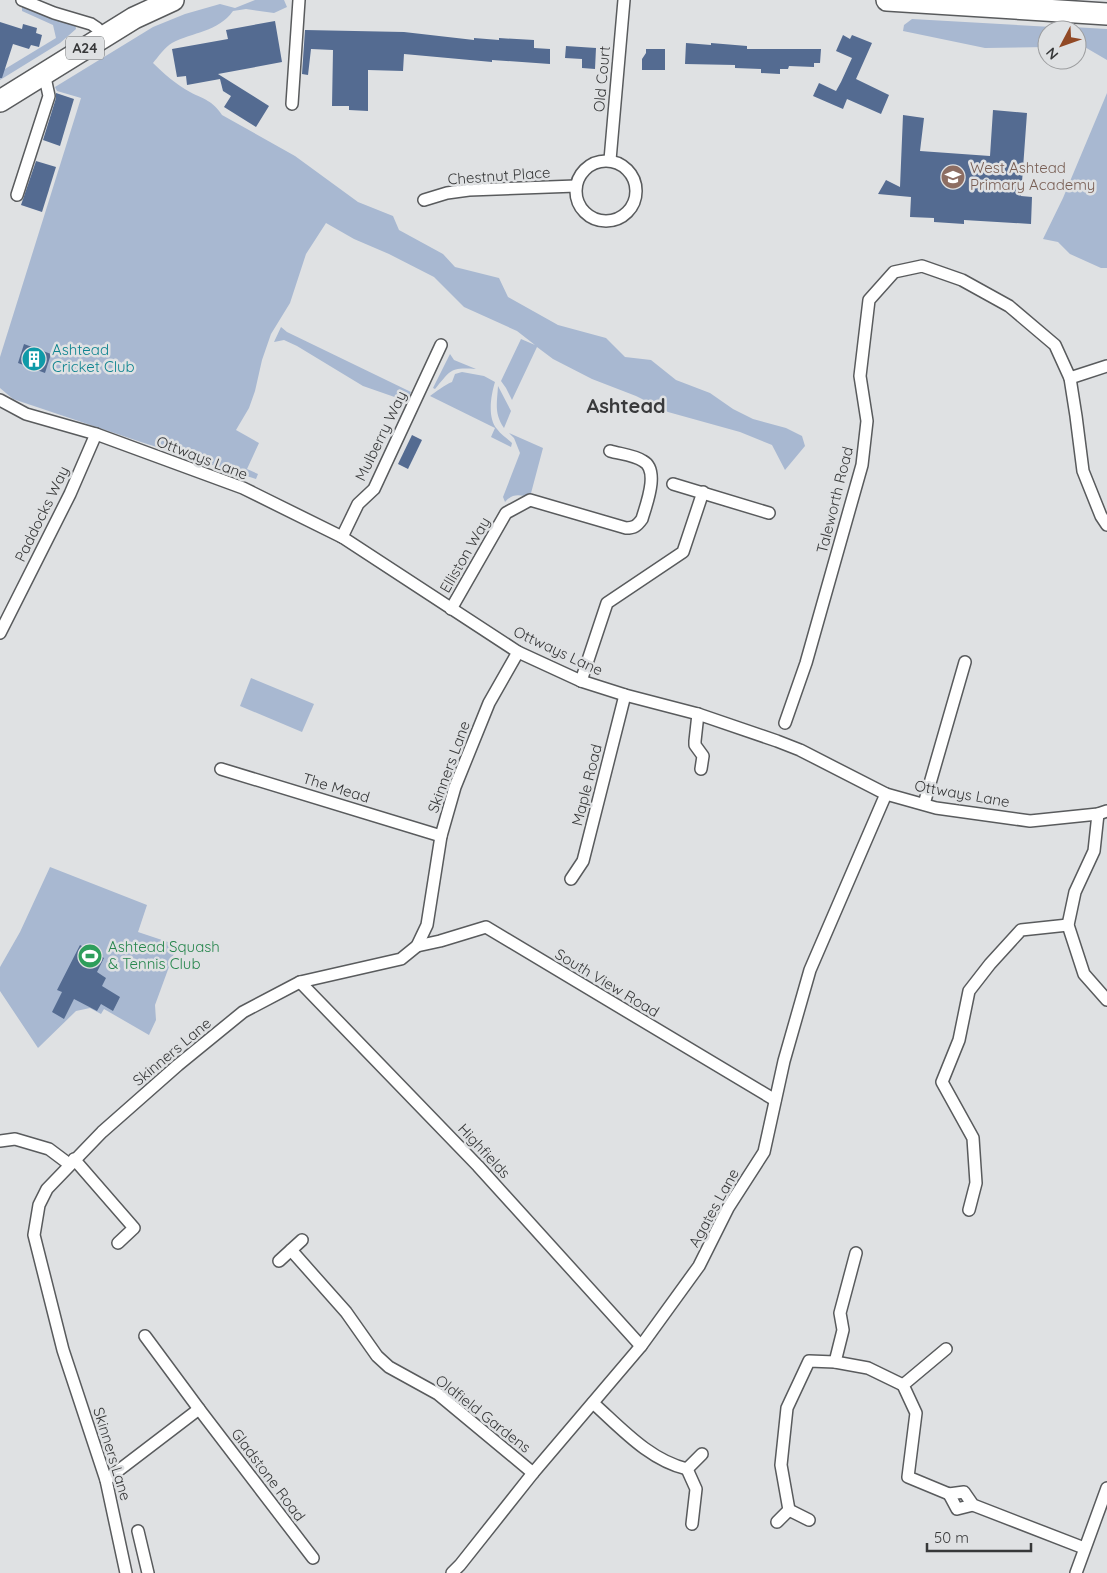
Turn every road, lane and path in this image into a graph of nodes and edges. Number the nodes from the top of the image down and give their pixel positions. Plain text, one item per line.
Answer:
1 (22, 0) edge
2 (173, 0) edge
3 (299, 0) edge
4 (624, 0) edge
5 (886, 0) edge
6 (1063, 6) edge
7 (1107, 14) edge
8 (103, 37) junction
9 (44, 73) junction
10 (0, 101) edge
11 (292, 104) dead end
12 (610, 160) junction
13 (576, 186) junction
14 (17, 195) dead end
15 (424, 200) dead end
16 (441, 345) dead end
17 (1107, 366) edge
18 (1070, 378) junction
19 (0, 400) edge
20 (96, 434) junction
21 (610, 450) dead end
22 (673, 484) dead end
23 (703, 492) junction
24 (770, 513) dead end
25 (1107, 525) edge
26 (342, 537) junction
27 (451, 608) junction
28 (0, 633) edge
29 (518, 652) junction
30 (965, 662) dead end
31 (582, 681) junction
32 (626, 695) junction
33 (698, 714) junction
34 (785, 723) dead end
35 (222, 769) dead end
36 (701, 769) dead end
37 (886, 794) junction
38 (924, 804) junction
39 (1102, 812) edge
40 (441, 836) junction
41 (571, 879) dead end
42 (1068, 925) junction
43 (417, 946) junction
44 (300, 982) junction
45 (1107, 1000) edge
46 (775, 1100) junction
47 (0, 1141) edge
48 (72, 1162) junction
49 (969, 1210) dead end
50 (302, 1240) dead end
51 (118, 1243) dead end
52 (291, 1250) junction
53 (856, 1253) dead end
54 (279, 1261) dead end
55 (145, 1336) dead end
56 (641, 1346) junction
57 (946, 1349) dead end
58 (835, 1362) junction
59 (903, 1385) junction
60 (593, 1403) junction
61 (199, 1409) junction
62 (702, 1454) dead end
63 (687, 1469) junction
64 (532, 1473) junction
65 (106, 1480) junction
66 (1107, 1488) edge
67 (949, 1494) junction
68 (973, 1505) junction
69 (789, 1510) junction
70 (809, 1520) dead end
71 (777, 1522) dead end
72 (692, 1524) dead end
73 (138, 1531) dead end
74 (1084, 1548) junction
75 (313, 1558) dead end
76 (126, 1573) edge
77 (148, 1573) edge
78 (452, 1573) edge
79 (1076, 1573) edge

1 - 8 street
2 - 8 highway, A24
3 - 11 street
4 - 12 street, Old Court
5 - 6 highway
6 - 7 highway
8 - 9 highway, A24
9 - 10 highway, A24
9 - 14 street
12 - 13 street
12 - 13 street
13 - 15 street, Chestnut Place
16 - 26 street, Mulberry Way
17 - 18 street
18 - 25 street, Taleworth Road
18 - 34 street, Taleworth Road
19 - 20 street, Ottways Lane
20 - 26 street, Ottways Lane
20 - 28 street, Paddocks Way
21 - 27 street, Elliston Way
22 - 23 street
23 - 24 street
23 - 31 street
26 - 27 street, Ottways Lane
27 - 29 street, Ottways Lane
29 - 31 street, Ottways Lane
29 - 40 street, Skinners Lane
30 - 38 street
31 - 32 street, Ottways Lane
32 - 33 street, Ottways Lane
32 - 41 street, Maple Road
33 - 36 street
33 - 37 street, Ottways Lane
35 - 40 street, The Mead
37 - 38 street, Ottways Lane
37 - 46 street, Agates Lane
38 - 39 street, Ottways Lane
39 - 42 street
40 - 43 street, Skinners Lane
42 - 45 street
42 - 49 street
43 - 44 street, Skinners Lane
43 - 46 street, South View Road
44 - 48 street, Skinners Lane
44 - 56 street, Highfields
46 - 56 street, Agates Lane
47 - 48 street
48 - 51 street
48 - 65 street, Skinners Lane
50 - 52 street
52 - 54 street
52 - 64 street, Oldfield Gardens
53 - 58 street
55 - 61 street, Gladstone Road
56 - 60 street, Agates Lane
57 - 59 street
58 - 59 street
58 - 69 street
59 - 67 street
60 - 63 street
60 - 64 street, Agates Lane
61 - 65 street
61 - 75 street, Gladstone Road
62 - 63 street
63 - 72 street
64 - 78 street, Agates Lane
65 - 76 street, Skinners Lane
66 - 74 street
67 - 68 street
67 - 68 street
68 - 74 street
69 - 70 street
69 - 71 street
73 - 77 street
74 - 79 street

